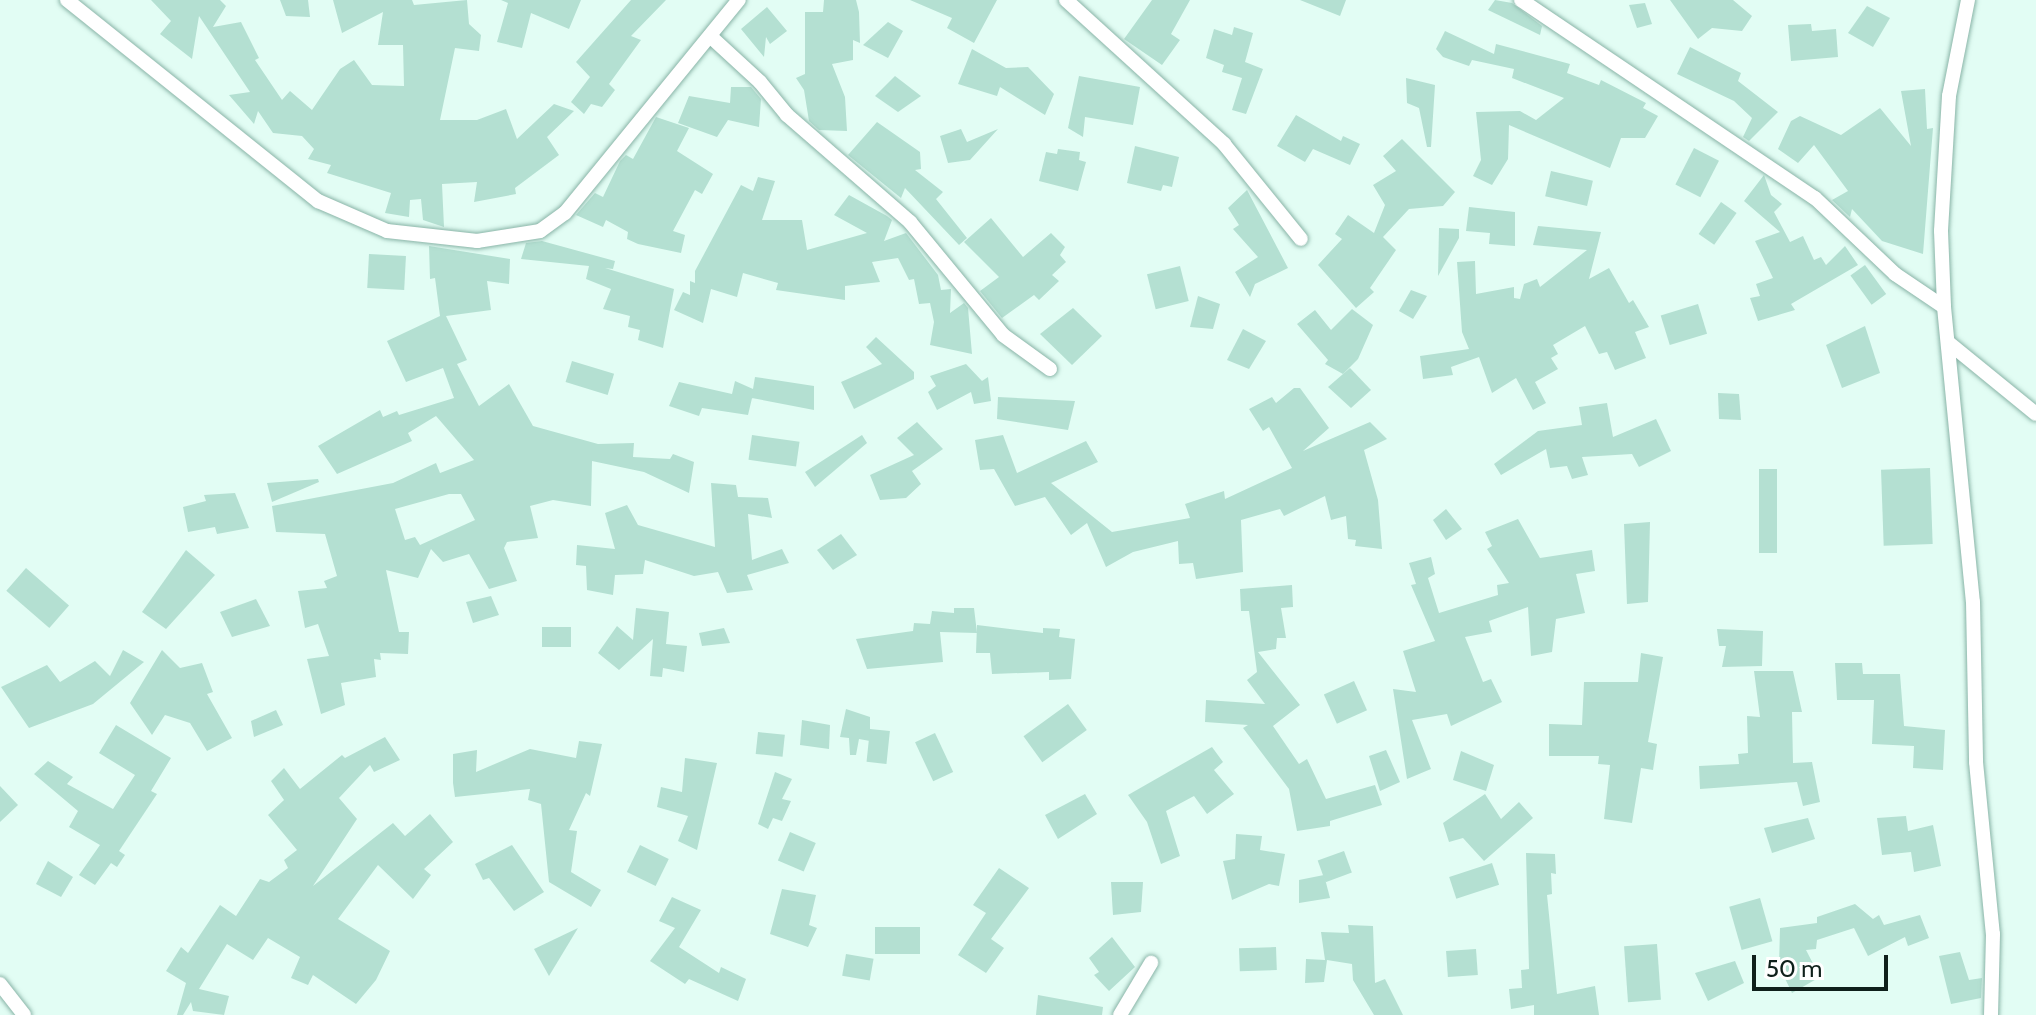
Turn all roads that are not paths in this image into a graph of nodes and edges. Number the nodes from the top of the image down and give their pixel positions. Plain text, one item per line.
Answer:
1 (67, 0) edge
2 (739, 0) edge
3 (1066, 0) edge
4 (1521, 0) edge
5 (1968, 0) edge
6 (710, 36) junction
7 (1301, 239) dead end
8 (1944, 307) junction
9 (1949, 343) junction
10 (1050, 369) dead end
11 (2036, 414) edge
12 (1151, 963) dead end
13 (0, 984) edge
14 (24, 1015) edge
15 (1120, 1015) edge
16 (1991, 1015) edge

1 - 6 street
2 - 6 street
3 - 7 street
4 - 8 street
5 - 8 street
6 - 10 street
8 - 9 street
9 - 11 street
9 - 16 street
12 - 15 street
13 - 14 street

